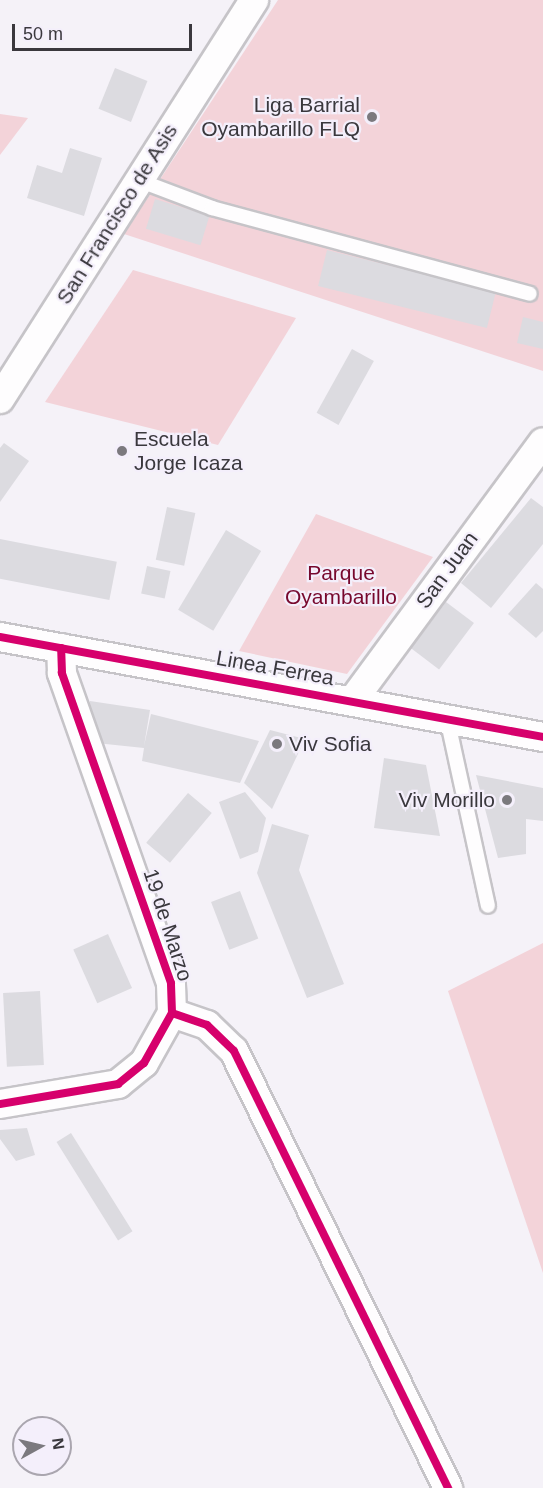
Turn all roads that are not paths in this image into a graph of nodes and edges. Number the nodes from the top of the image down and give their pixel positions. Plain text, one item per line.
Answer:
1 (254, 0) edge
2 (138, 180) junction
3 (530, 294) dead end
4 (0, 399) edge
5 (543, 441) edge
6 (0, 637) edge
7 (61, 648) junction
8 (353, 700) junction
9 (447, 718) junction
10 (543, 737) edge
11 (488, 906) dead end
12 (172, 1013) junction
13 (0, 1104) edge
14 (448, 1488) edge

1 - 2 street, San Francisco de Asis
2 - 3 lane
2 - 4 street, San Francisco de Asis
5 - 8 street, San Juan
6 - 7 street, Linea Ferrea
7 - 8 street, Linea Ferrea
7 - 12 street, 19 de Marzo
8 - 9 street, Linea Ferrea
9 - 10 street, Linea Ferrea
9 - 11 lane
12 - 13 street, 19 de Marzo
12 - 14 street

